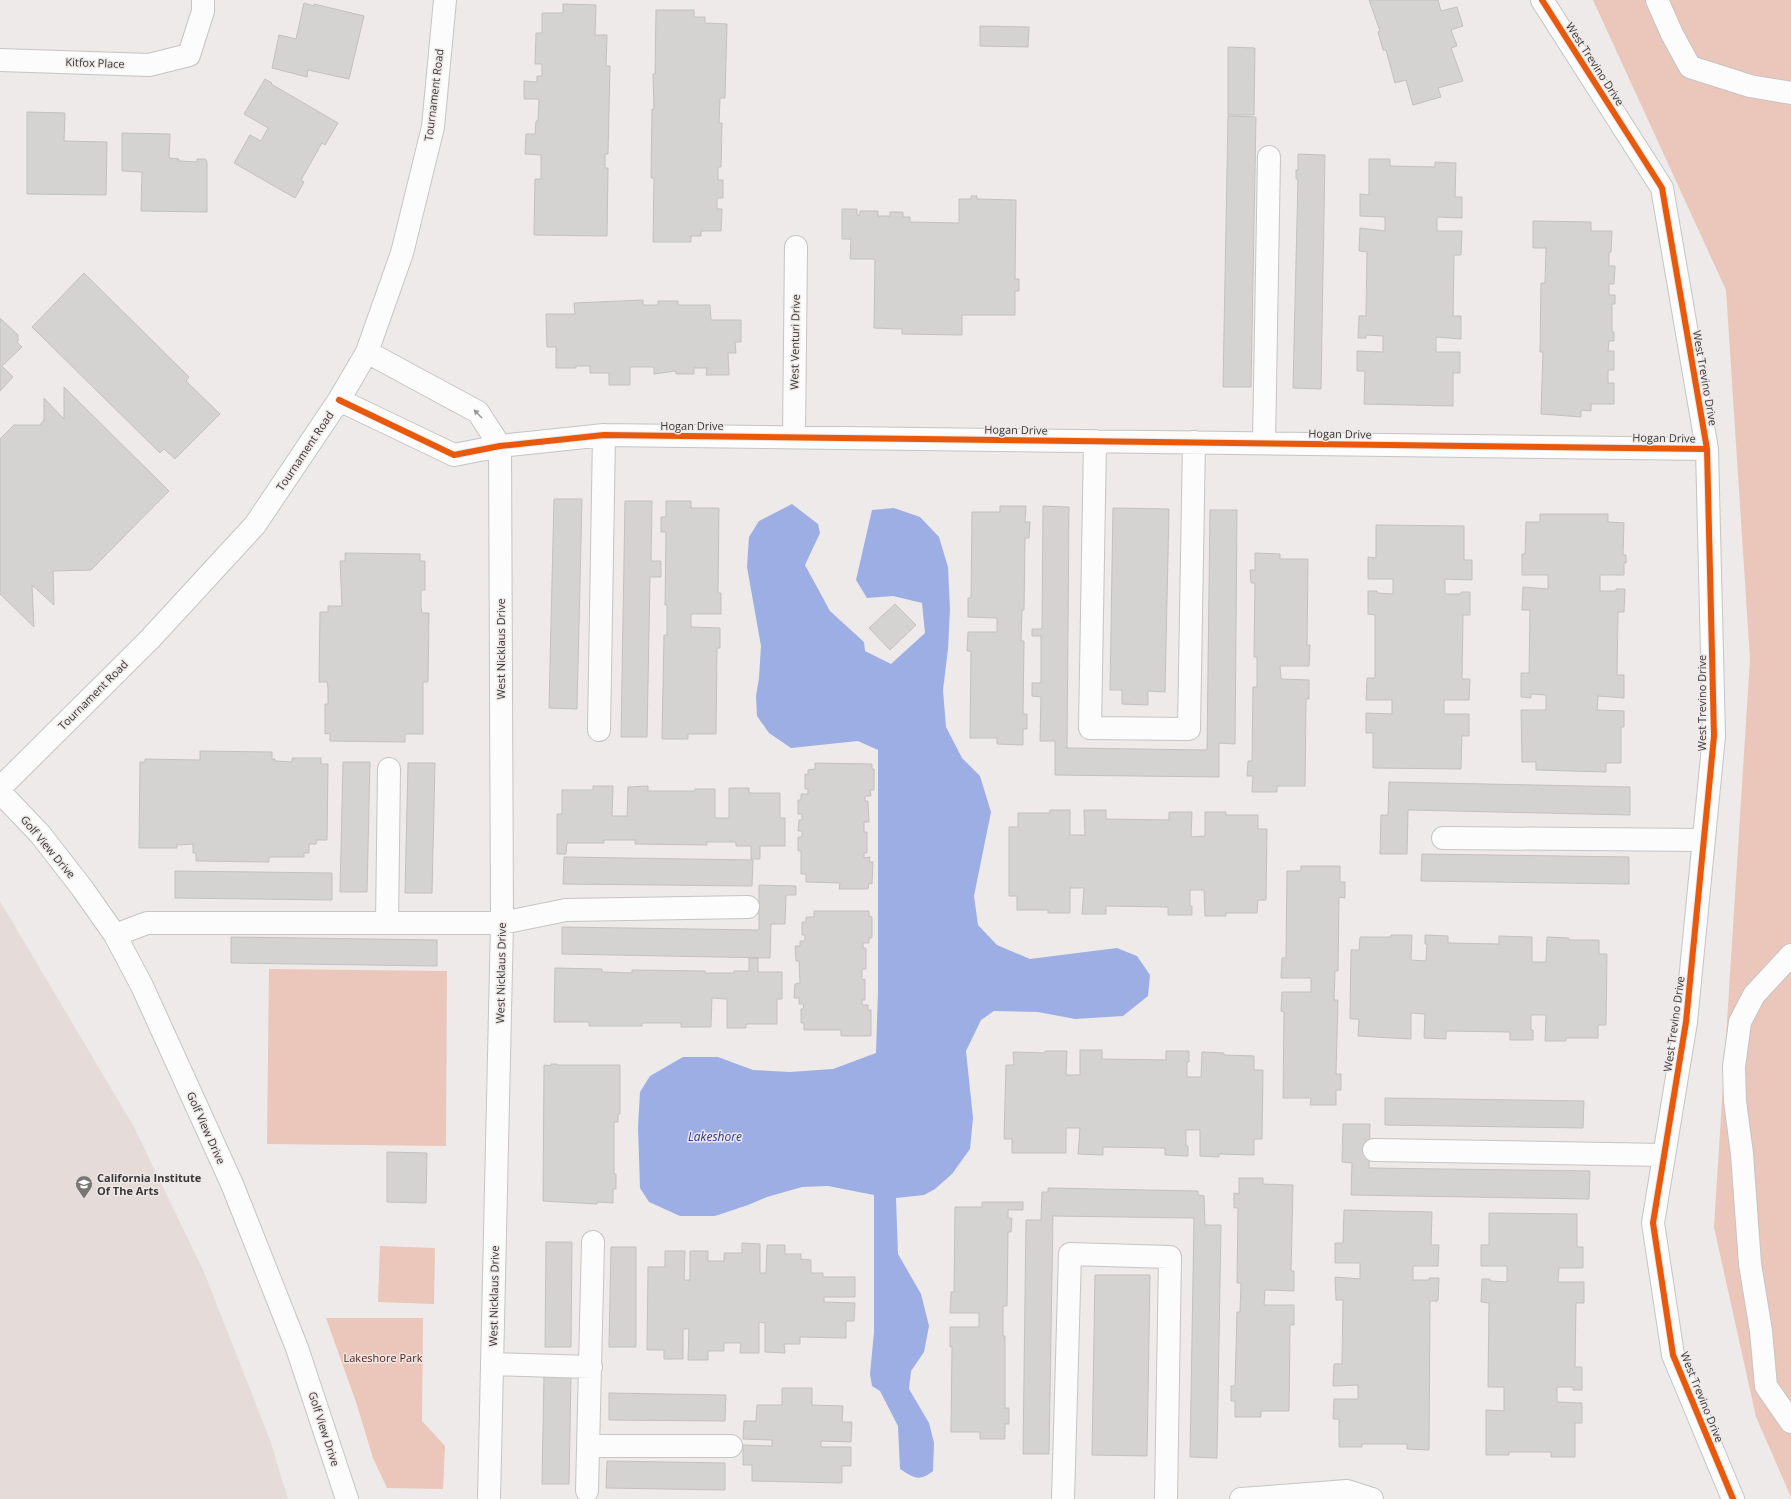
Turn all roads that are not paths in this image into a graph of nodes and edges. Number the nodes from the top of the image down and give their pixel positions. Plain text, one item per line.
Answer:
1 (203, 0) edge
2 (445, 0) edge
3 (1542, 0) edge
4 (1657, 0) edge
5 (0, 60) edge
6 (1791, 93) edge
7 (1269, 157) dead end
8 (796, 247) dead end
9 (367, 352) junction
10 (339, 400) junction
11 (604, 435) junction
12 (794, 437) junction
13 (1095, 441) junction
14 (1194, 442) junction
15 (1264, 443) junction
16 (500, 446) junction
17 (1707, 449) junction
18 (599, 730) dead end
19 (389, 769) dead end
20 (0, 788) edge
21 (0, 792) edge
22 (1442, 838) dead end
23 (1703, 840) junction
24 (748, 907) dead end
25 (387, 923) junction
26 (502, 923) junction
27 (115, 935) junction
28 (1791, 954) edge
29 (1374, 1150) dead end
30 (1664, 1155) junction
31 (593, 1242) dead end
32 (492, 1364) junction
33 (591, 1367) junction
34 (1791, 1422) edge
35 (589, 1446) junction
36 (731, 1446) dead end
37 (588, 1491) dead end
38 (347, 1499) edge
39 (489, 1499) edge
40 (1063, 1499) edge
41 (1166, 1499) edge
42 (1241, 1499) edge
43 (1372, 1499) edge
44 (1733, 1499) edge

1 - 5 street, Kitfox Place
2 - 9 street, Tournament Road
3 - 17 street, West Trevino Drive
4 - 6 street
7 - 15 street
8 - 12 street, West Venturi Drive
9 - 10 street, Tournament Road
16 -> 9 street
10 - 16 street, Hogan Drive
10 - 20 street, Tournament Road
11 - 12 street, Hogan Drive
11 - 16 street, Hogan Drive
11 - 18 street
12 - 13 street, Hogan Drive
13 - 14 street, Hogan Drive
13 - 14 street
14 - 15 street, Hogan Drive
15 - 17 street, Hogan Drive
16 - 26 street, West Nicklaus Drive
17 - 23 street, West Trevino Drive
19 - 25 street
21 - 27 street, Golf View Drive
22 - 23 street
23 - 30 street, West Trevino Drive
24 - 26 street
25 - 26 street
25 - 27 street
26 - 32 street, West Nicklaus Drive
27 - 38 street, Golf View Drive
28 - 34 street
29 - 30 street
30 - 44 street, West Trevino Drive
31 - 33 street
32 - 33 street
32 - 39 street, West Nicklaus Drive
33 - 35 street
35 - 36 street
35 - 37 street
40 - 41 street
42 - 43 street

